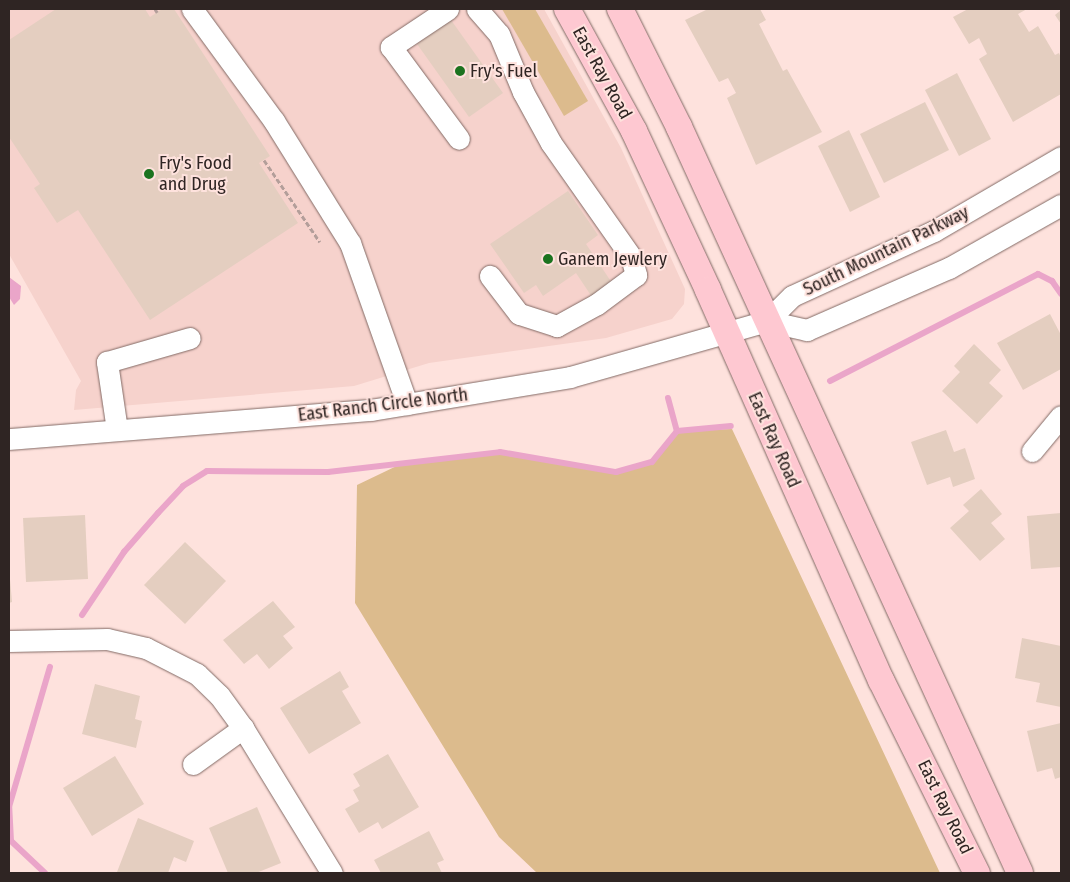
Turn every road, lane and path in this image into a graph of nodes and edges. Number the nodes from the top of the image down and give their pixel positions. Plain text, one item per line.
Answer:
1 (192, 9) edge
2 (448, 9) edge
3 (477, 9) edge
4 (567, 9) edge
5 (620, 9) edge
6 (459, 139) dead end
7 (1061, 157) edge
8 (264, 160) dead end
9 (1061, 205) edge
10 (320, 242) dead end
11 (490, 276) dead end
12 (748, 326) junction
13 (190, 338) dead end
14 (407, 404) junction
15 (1061, 416) edge
16 (117, 430) junction
17 (9, 439) edge
18 (1032, 451) dead end
19 (9, 641) edge
20 (243, 728) junction
21 (193, 764) dead end
22 (332, 873) edge
23 (977, 873) edge
24 (1020, 873) edge

1 - 14 street
2 - 6 street
3 - 11 street
4 - 12 main road, East Ray Road
5 - 12 main road, East Ray Road
7 - 12 street, South Mountain Parkway
8 - 10 path
9 - 12 street, South Mountain Parkway
12 - 14 street, East Ranch Circle North
12 - 23 main road, East Ray Road
12 - 24 main road, East Ray Road
13 - 16 street
14 - 16 street, East Ranch Circle North
15 - 18 street
16 - 17 street, East Ranch Circle North
19 - 20 street
20 - 21 street
20 - 22 street

